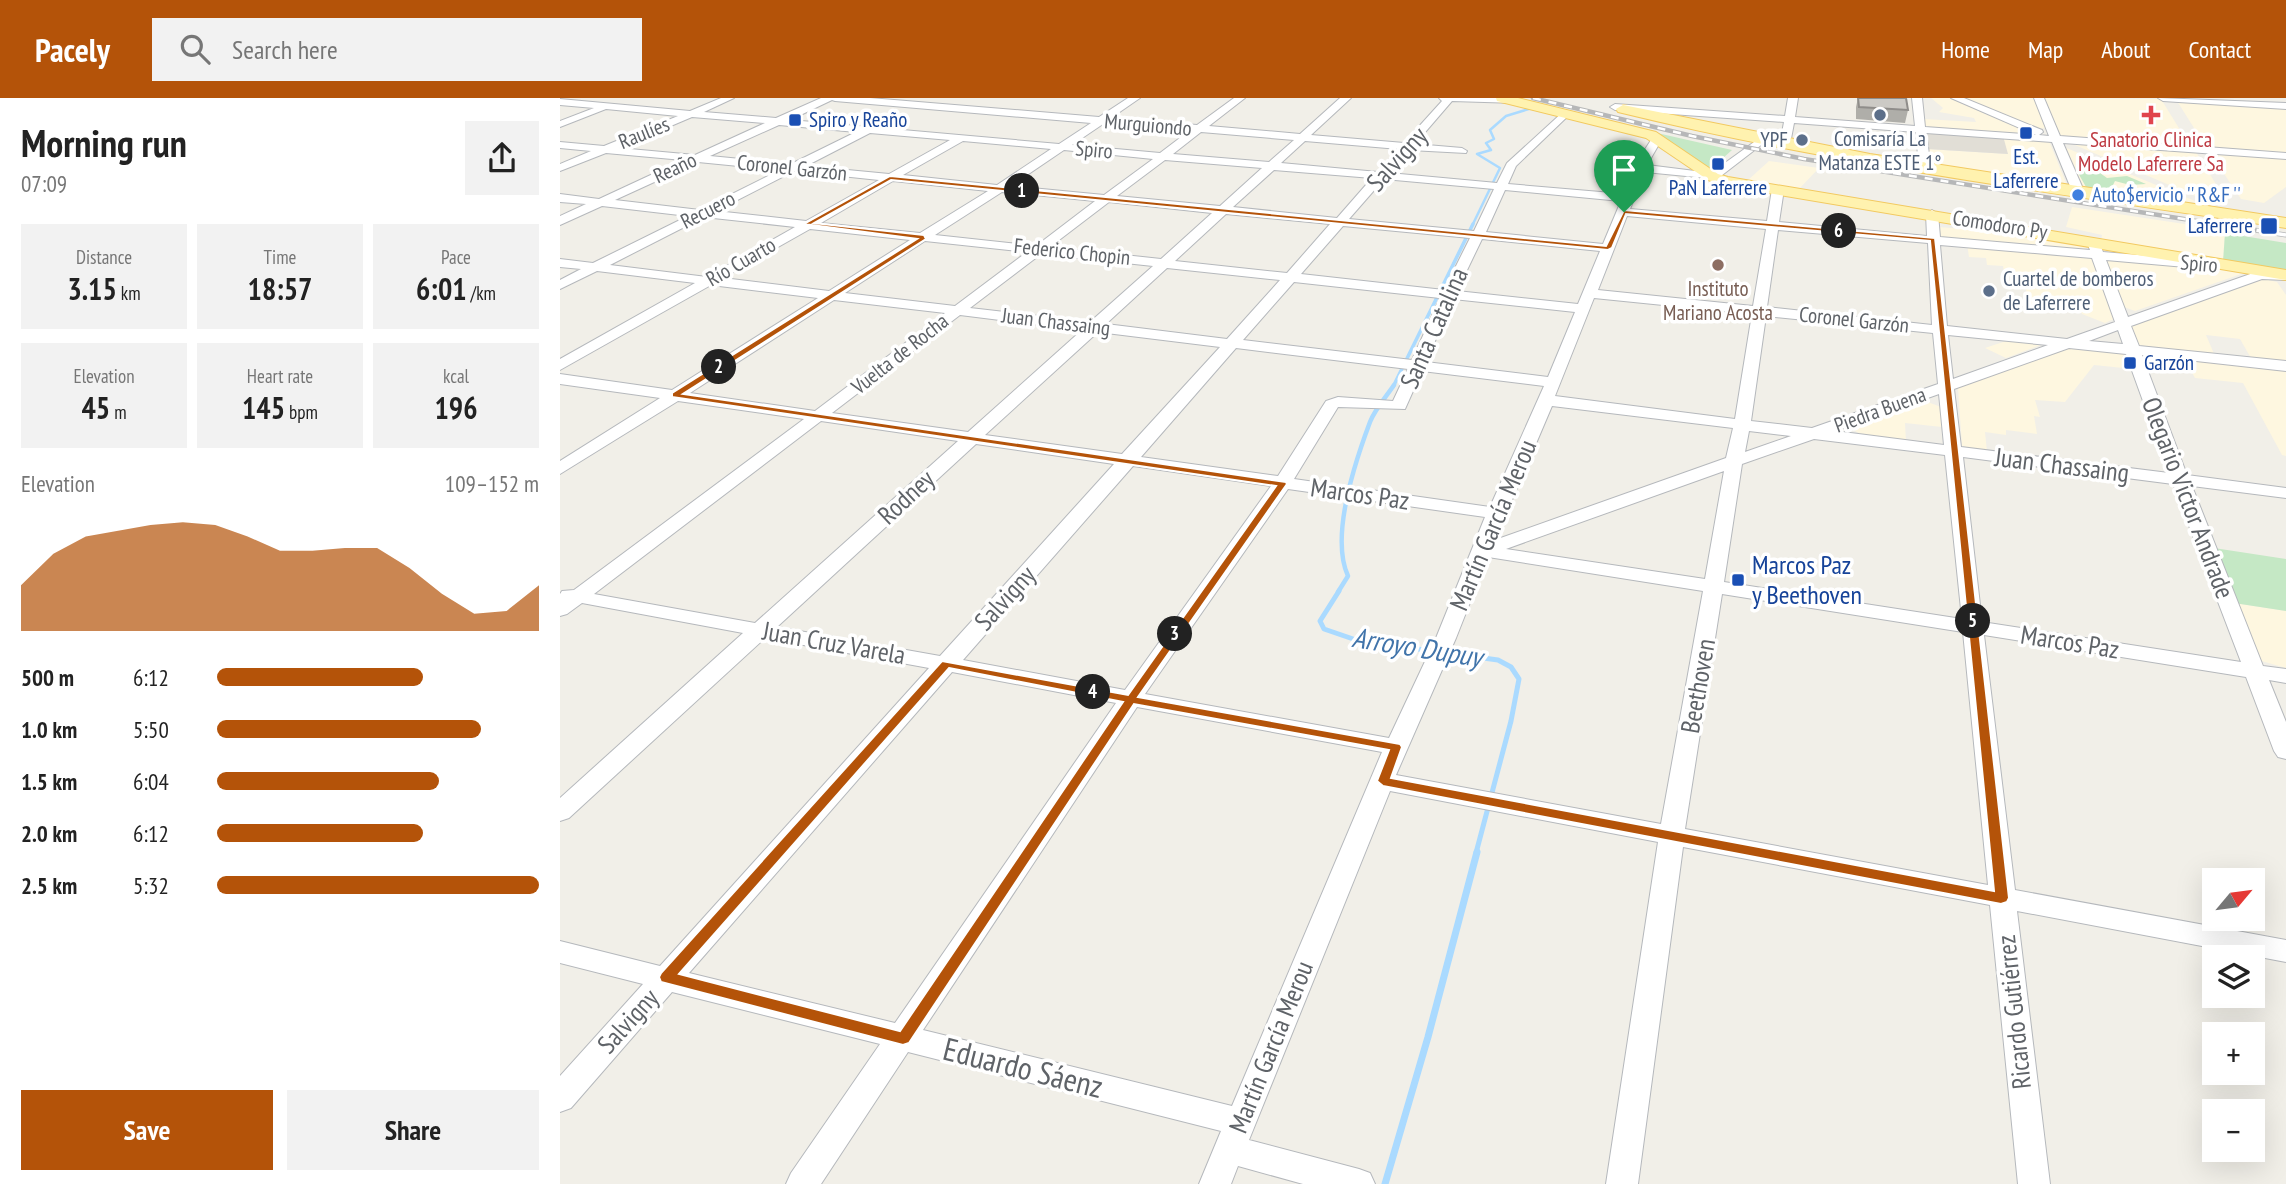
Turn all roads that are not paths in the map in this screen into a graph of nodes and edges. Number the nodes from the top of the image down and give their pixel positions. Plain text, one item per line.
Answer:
1 (629, 98) edge
2 (729, 98) edge
3 (829, 98) edge
4 (835, 98) edge
5 (931, 98) edge
6 (1032, 98) edge
7 (1135, 98) edge
8 (1240, 98) edge
9 (1346, 98) edge
10 (1444, 98) edge
11 (1671, 98) edge
12 (1793, 98) edge
13 (1917, 98) edge
14 (1956, 98) edge
15 (2039, 98) edge
16 (2163, 98) edge
17 (1450, 99) edge
18 (1508, 99) edge
19 (560, 102) edge
20 (917, 105) junction
21 (607, 106) junction
22 (1609, 106) joint
23 (2286, 106) edge
24 (1667, 109) junction
25 (692, 113) junction
26 (1008, 113) junction
27 (1564, 114) junction
28 (1790, 119) junction
29 (1100, 121) junction
30 (778, 122) junction
31 (560, 124) edge
32 (1200, 129) junction
33 (1921, 129) junction
34 (869, 130) junction
35 (962, 138) junction
36 (1303, 138) junction
37 (1657, 139) junction
38 (2055, 139) junction
39 (1761, 140) junction
40 (1785, 144) junction
41 (560, 145) edge
42 (1062, 147) junction
43 (1408, 147) junction
44 (605, 149) junction
45 (1462, 151) dead end
46 (1163, 156) junction
47 (2286, 156) edge
48 (696, 159) junction
49 (1271, 166) junction
50 (560, 167) edge
51 (792, 168) junction
52 (1643, 168) junction
53 (1925, 168) junction
54 (1382, 175) junction
55 (1713, 177) junction
56 (890, 178) junction
57 (1498, 186) junction
58 (1000, 188) junction
59 (1778, 189) junction
60 (2078, 191) junction
61 (560, 198) edge
62 (1628, 198) junction
63 (1106, 199) junction
64 (601, 202) junction
65 (1221, 211) junction
66 (1624, 212) junction
67 (701, 214) junction
68 (1932, 214) junction
69 (560, 221) edge
70 (1342, 222) junction
71 (2286, 223) edge
72 (807, 224) junction
73 (1773, 225) junction
74 (1477, 235) junction
75 (924, 237) junction
76 (1933, 240) junction
77 (1038, 248) junction
78 (1608, 248) junction
79 (2096, 249) junction
80 (1164, 262) junction
81 (560, 263) edge
82 (595, 267) junction
83 (1291, 277) junction
84 (2284, 277) edge
85 (708, 281) junction
86 (560, 285) edge
87 (1589, 293) junction
88 (1448, 294) junction
89 (832, 295) junction
90 (1583, 309) junction
91 (957, 310) junction
92 (1760, 310) junction
93 (2124, 323) junction
94 (1092, 327) junction
95 (1940, 330) junction
96 (2066, 343) junction
97 (1234, 344) junction
98 (2133, 350) junction
99 (560, 365) edge
100 (1415, 365) junction
101 (2286, 366) edge
102 (560, 379) edge
103 (1553, 382) junction
104 (1948, 385) junction
105 (675, 395) junction
106 (1546, 400) junction
107 (821, 416) junction
108 (1742, 426) junction
109 (1811, 435) junction
110 (971, 438) junction
111 (1954, 452) junction
112 (1128, 461) junction
113 (1734, 462) junction
114 (560, 469) edge
115 (2180, 480) junction
116 (1282, 484) junction
117 (2286, 493) edge
118 (1496, 513) junction
119 (1481, 551) junction
120 (1714, 588) junction
121 (569, 595) edge
122 (560, 610) edge
123 (1974, 628) junction
124 (761, 630) junction
125 (946, 664) junction
126 (2255, 671) junction
127 (2286, 676) edge
128 (1131, 699) junction
129 (1396, 747) junction
130 (2286, 751) edge
131 (1383, 781) junction
132 (560, 812) edge
133 (1672, 835) junction
134 (2001, 898) junction
135 (2286, 951) edge
136 (560, 952) edge
137 (667, 977) junction
138 (903, 1038) junction
139 (560, 1098) edge
140 (1235, 1135) junction
141 (802, 1184) edge
142 (1215, 1184) edge
143 (1359, 1184) edge
144 (1622, 1184) edge
145 (2034, 1184) edge

1 - 21 street
2 - 25 street, Raulíes
3 - 30 street, Reaño
4 - 20 street, Murguiondo
5 - 20 street, Recuero
6 - 26 street, Río Cuarto
7 - 29 street
8 - 32 street, Vuelta de Rocha
9 - 36 street, Rodney
10 - 17 street
11 - 24 street
12 - 28 street
13 - 33 street
14 - 38 street
15 - 38 street
16 - 23 street
17 - 18 street
17 - 43 street, Salvigny
18 - 27 main road, Comodoro Py
19 - 21 street, Spiro
20 - 26 street, Murguiondo
20 - 34 street, Recuero
21 - 25 street, Spiro
21 - 31 street
22 - 24 street
22 - 39 main road
24 - 28 street
25 - 30 street, Spiro
25 - 44 street, Raulíes
26 - 29 street, Murguiondo
26 - 35 street, Río Cuarto
27 - 37 main road, Comodoro Py
27 - 57 street, Santa Catalina
28 - 33 street
28 - 40 street
29 - 32 street, Murguiondo
29 - 42 street
30 - 34 street, Spiro
30 - 48 street, Reaño
32 - 36 street, Murguiondo
32 - 46 street, Vuelta de Rocha
33 - 38 street
33 - 53 street
34 - 35 street, Spiro
34 - 51 street, Recuero
35 - 42 street, Spiro
35 - 56 street, Río Cuarto
36 - 43 street, Murguiondo
36 - 49 street, Rodney
37 - 52 street, Martín García Merou
37 - 55 main road, Comodoro Py
38 - 47 street
38 - 60 street
39 - 40 main road
39 - 55 street
40 - 53 main road
41 - 44 street, Coronel Garzón
42 - 46 street, Spiro
42 - 58 street
43 - 45 street, Murguiondo
43 - 54 street, Salvigny
44 - 48 street, Coronel Garzón
44 - 50 street, Raulíes
46 - 49 street, Spiro
46 - 63 street, Vuelta de Rocha
48 - 51 street, Coronel Garzón
48 - 64 street, Reaño
49 - 54 street, Spiro
49 - 65 street, Rodney
51 - 56 street, Coronel Garzón
51 - 67 street, Recuero
52 - 55 street, Comodoro Py
52 - 62 street, Martín García Merou
53 - 60 main road
54 - 57 street, Spiro
54 - 70 street, Salvigny
55 - 59 main road, Comodoro Py
56 - 58 street, Coronel Garzón
56 - 72 street, Río Cuarto
57 - 62 street, Spiro
57 - 74 street, Santa Catalina
58 - 63 street, Coronel Garzón
58 - 75 street
59 - 68 main road, Comodoro Py
59 - 73 street, Beethoven
60 - 71 main road
61 - 64 street, Federico Chopin
62 - 66 street, Martín García Merou
63 - 65 street, Coronel Garzón
63 - 77 street, Vuelta de Rocha
64 - 67 street, Federico Chopin
64 - 69 street, Reaño
65 - 70 street, Coronel Garzón
65 - 80 street, Rodney
66 - 73 street
66 - 78 street, Martín García Merou
67 - 72 street, Federico Chopin
67 - 82 street, Recuero
68 - 76 street, Ricardo Gutiérrez
68 - 79 main road, Comodoro Py
70 - 74 street, Coronel Garzón
70 - 83 street, Salvigny
72 - 75 street, Federico Chopin
72 - 85 street, Río Cuarto
73 - 76 street
73 - 92 street, Beethoven
74 - 78 street, Coronel Garzón
74 - 88 street, Santa Catalina
75 - 77 street, Federico Chopin
75 - 89 street
76 - 79 street
76 - 95 street, Ricardo Gutiérrez
77 - 80 street, Federico Chopin
77 - 91 street, Vuelta de Rocha
78 - 87 street, Martín García Merou
79 - 84 main road, Comodoro Py
79 - 93 street, Olegario Victor Andrade
80 - 83 street, Federico Chopin
80 - 94 street, Rodney
81 - 82 street, Juan Chassaing
82 - 85 street, Juan Chassaing
82 - 86 street, Recuero
83 - 88 street, Federico Chopin
83 - 97 street, Salvigny
84 - 93 street, Piedra Buena
85 - 89 street, Juan Chassaing
85 - 99 street, Río Cuarto
87 - 90 street, Martín García Merou
87 - 92 street, Coronel Garzón
88 - 90 street, Federico Chopin
88 - 100 street, Santa Catalina
89 - 91 street, Juan Chassaing
89 - 105 street
90 - 103 street, Martín García Merou
91 - 94 street, Juan Chassaing
91 - 107 street, Vuelta de Rocha
92 - 95 street, Coronel Garzón
92 - 108 street, Beethoven
93 - 96 street, Piedra Buena
93 - 98 street, Olegario Victor Andrade
94 - 97 street, Juan Chassaing
94 - 110 street, Rodney
95 - 96 street, Coronel Garzón
95 - 104 street, Ricardo Gutiérrez
96 - 98 street, Coronel Garzón
96 - 104 street, Piedra Buena
97 - 100 street, Juan Chassaing
97 - 112 street, Salvigny
98 - 101 street, Coronel Garzón
98 - 115 street, Olegario Victor Andrade
100 - 103 street, Juan Chassaing
100 - 116 street, Santa Catalina
102 - 105 street, Marcos Paz
103 - 106 street, Martín García Merou
104 - 109 street, Piedra Buena
104 - 111 street, Ricardo Gutiérrez
105 - 107 street, Marcos Paz
105 - 114 street
106 - 108 street, Juan Chassaing
106 - 118 street, Martín García Merou
107 - 110 street, Marcos Paz
107 - 121 street, Vuelta de Rocha
108 - 109 street, Juan Chassaing
108 - 113 street, Beethoven
109 - 111 street, Juan Chassaing
109 - 113 street, Piedra Buena
110 - 112 street, Marcos Paz
110 - 124 street, Rodney
111 - 115 street, Juan Chassaing
111 - 123 street, Ricardo Gutiérrez
112 - 116 street, Marcos Paz
112 - 125 street, Salvigny
113 - 119 street, Piedra Buena
113 - 120 street, Beethoven
115 - 117 street, Juan Chassaing
115 - 126 street, Olegario Victor Andrade
116 - 118 street, Marcos Paz
116 - 128 street, Santa Catalina
118 - 119 street, Martín García Merou
119 - 120 street, Marcos Paz
119 - 129 street, Martín García Merou
120 - 123 street, Marcos Paz
120 - 133 street, Beethoven
121 - 122 street, Vuelta de Rocha
121 - 124 street, Juan Cruz Varela
123 - 126 street, Marcos Paz
123 - 134 street, Ricardo Gutiérrez
124 - 125 street, Juan Cruz Varela
124 - 132 street, Rodney
125 - 128 street, Juan Cruz Varela
125 - 137 street, Salvigny
126 - 127 street, Marcos Paz
126 - 130 street, Olegario Victor Andrade
128 - 129 street, Juan Cruz Varela
128 - 138 street, Santa Catalina
129 - 131 street, Martín García Merou
131 - 133 street
131 - 140 street, Martín García Merou
133 - 134 street
133 - 144 street, Beethoven
134 - 135 street
134 - 145 street, Ricardo Gutiérrez
136 - 137 street, Eduardo Sáenz
137 - 138 street, Eduardo Sáenz
137 - 139 street, Salvigny
138 - 140 street, Eduardo Sáenz
138 - 141 street, Santa Catalina
140 - 142 street, Martín García Merou
140 - 143 street, Eduardo Sáenz

